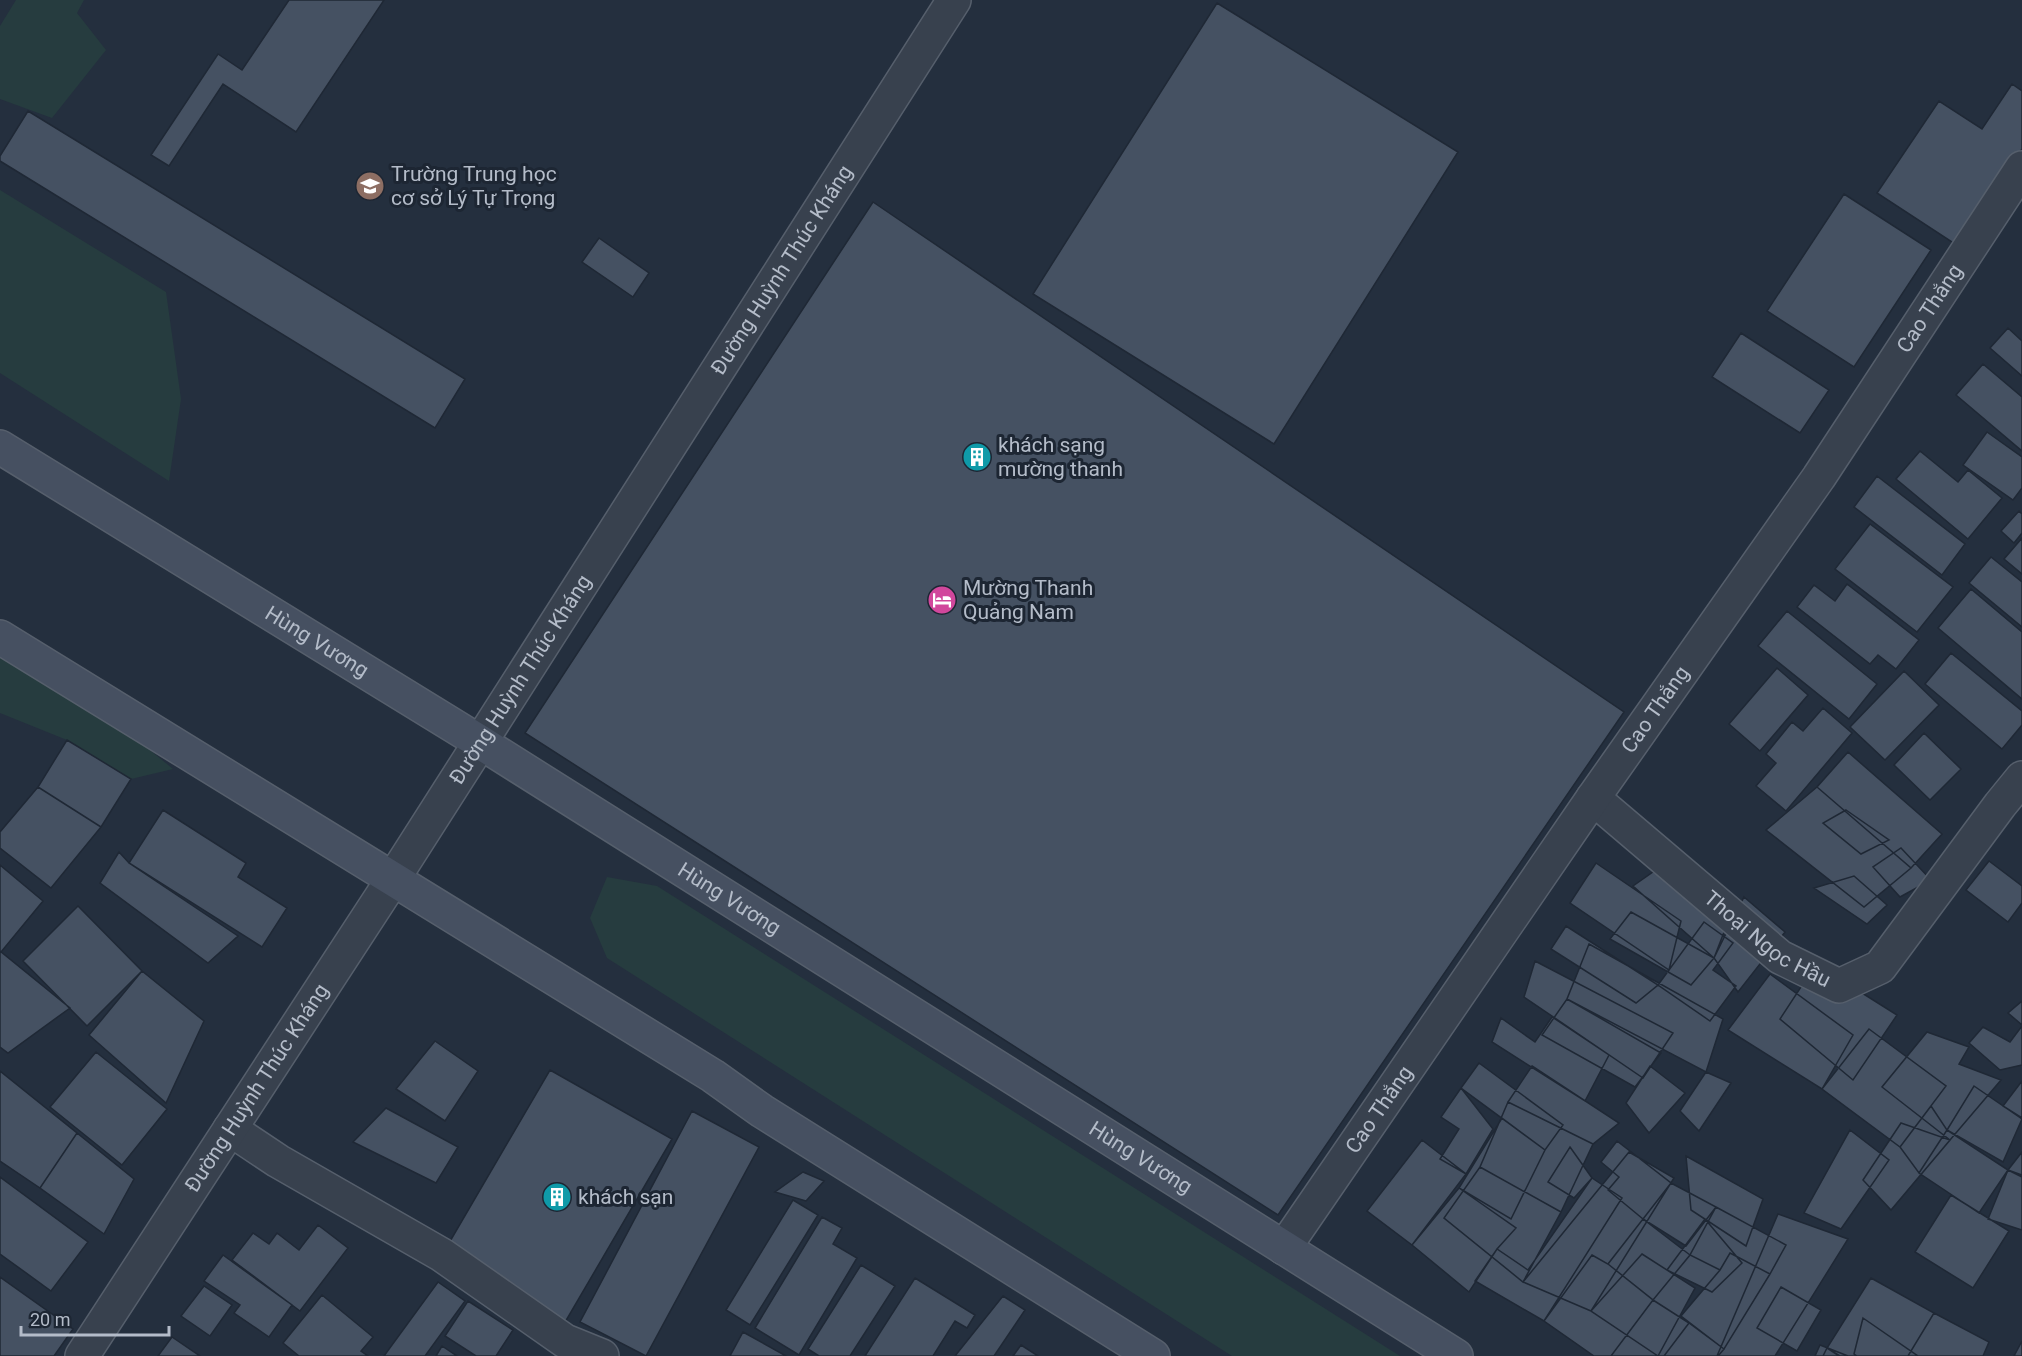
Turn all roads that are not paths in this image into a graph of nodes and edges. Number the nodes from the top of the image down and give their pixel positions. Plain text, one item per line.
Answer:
1 (954, 0) edge
2 (2022, 168) edge
3 (0, 447) edge
4 (0, 637) edge
5 (480, 742) junction
6 (2022, 778) edge
7 (1593, 798) junction
8 (393, 879) junction
9 (231, 1129) junction
10 (1284, 1248) junction
11 (82, 1356) edge
12 (602, 1356) edge
13 (1153, 1356) edge
14 (1456, 1356) edge

1 - 5 street, Đường Huỳnh Thúc Kháng
2 - 7 street, Cao Thắng
3 - 5 main road, Hùng Vương
4 - 8 main road
5 - 8 street, Đường Huỳnh Thúc Kháng
5 - 10 main road, Hùng Vương
6 - 7 street, Thoại Ngọc Hầu
7 - 10 street, Cao Thắng
8 - 9 street, Đường Huỳnh Thúc Kháng
8 - 13 main road
9 - 11 street, Đường Huỳnh Thúc Kháng
9 - 12 street
10 - 14 main road, Hùng Vương

